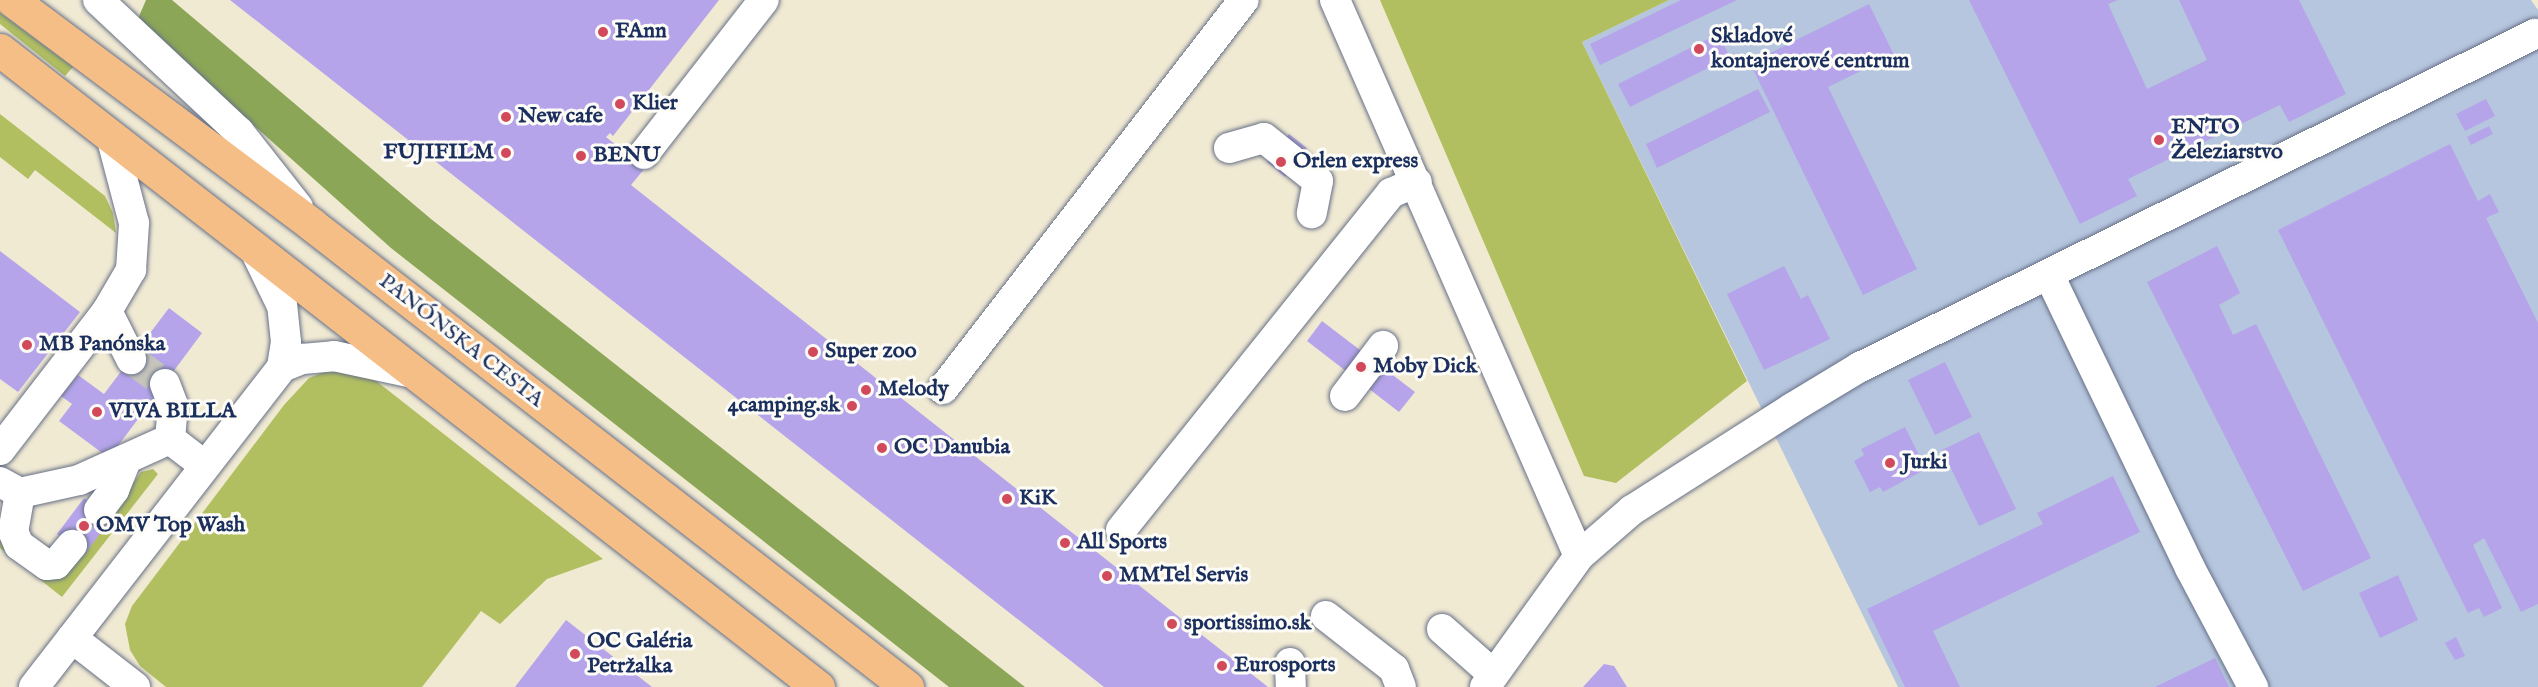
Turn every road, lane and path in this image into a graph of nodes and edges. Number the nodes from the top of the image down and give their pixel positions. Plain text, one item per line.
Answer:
1 (12, 0) edge
2 (98, 0) edge
3 (764, 0) edge
4 (1244, 0) edge
5 (1335, 0) edge
6 (2535, 34) dead end
7 (0, 51) edge
8 (111, 135) junction
9 (1229, 148) dead end
10 (644, 154) dead end
11 (1417, 182) junction
12 (1312, 213) dead end
13 (311, 224) junction
14 (253, 245) junction
15 (2049, 275) junction
16 (107, 311) junction
17 (1383, 346) dead end
18 (131, 358) tunnel mouth
19 (282, 367) junction
20 (416, 374) junction
21 (165, 384) tunnel mouth
22 (943, 389) dead end
23 (1345, 396) dead end
24 (170, 439) junction
25 (0, 450) edge
26 (126, 460) junction
27 (205, 466) junction
28 (10, 488) edge
29 (99, 510) dead end
30 (1121, 530) dead end
31 (72, 545) dead end
32 (1580, 556) junction
33 (1326, 616) dead end
34 (1442, 629) dead end
35 (72, 638) junction
36 (1489, 681) edge
37 (34, 687) edge
38 (135, 687) edge
39 (818, 687) edge
40 (907, 687) edge
41 (1401, 687) edge
42 (2253, 687) edge

1 - 13 main road, PANÓNSKA CESTA
2 - 13 street
3 - 10 street
4 - 22 street
5 - 11 street
6 - 15 street
7 - 8 main road
8 - 14 main road
8 - 16 street
9 - 12 street
11 - 30 street
11 - 32 street
13 - 40 main road, PANÓNSKA CESTA
14 - 19 street
14 - 20 main road
15 - 32 street
15 - 42 street
16 - 18 street
16 - 25 street
17 - 23 street
19 - 20 street
19 - 27 street
20 - 39 main road
21 - 24 street
24 - 26 street
24 - 27 street
26 - 28 street
26 - 29 street
27 - 35 street
28 - 31 street
32 - 36 street
33 - 41 street
34 - 36 street
35 - 37 street
35 - 38 street

